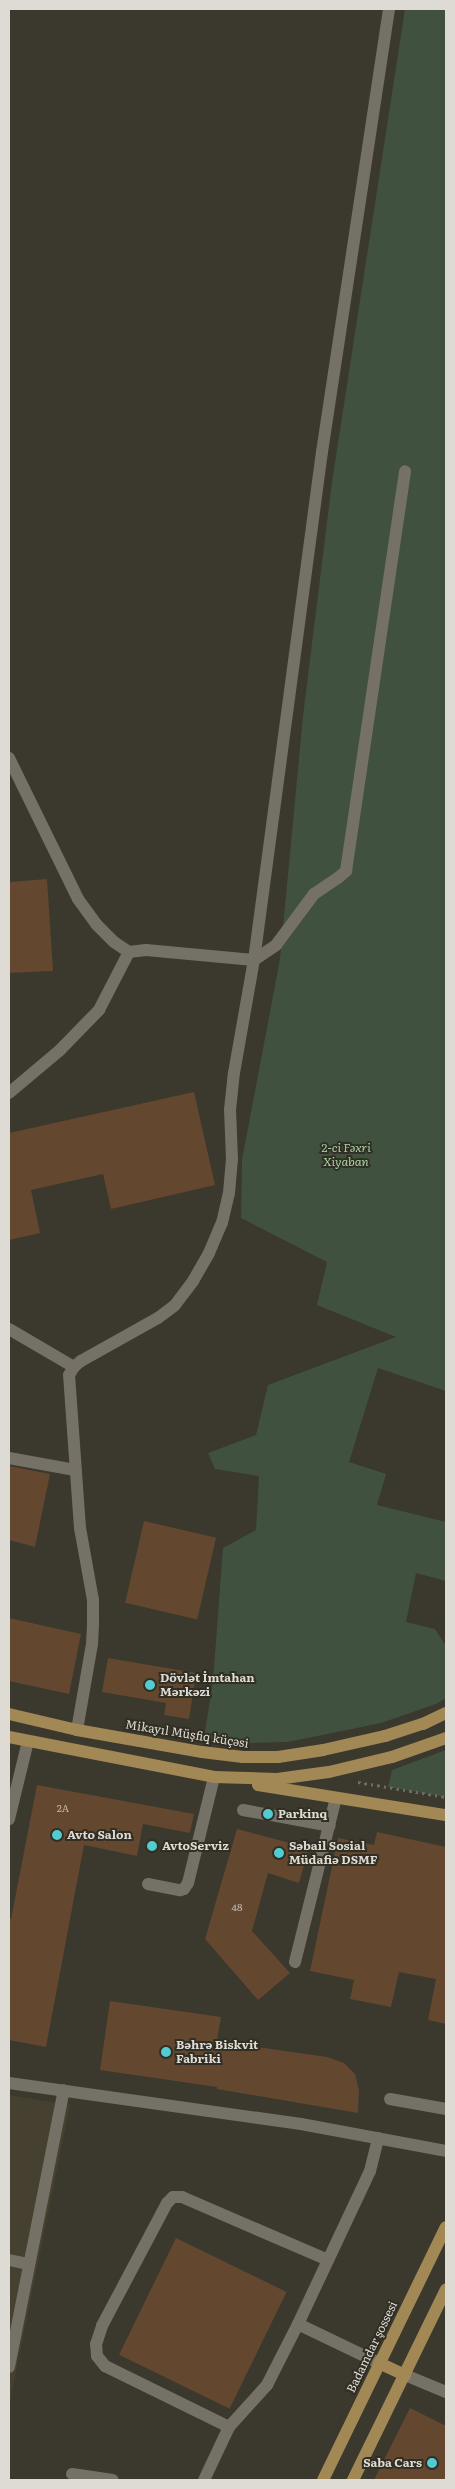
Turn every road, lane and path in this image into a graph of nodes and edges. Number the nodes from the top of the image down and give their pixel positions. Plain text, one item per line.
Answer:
1 (389, 9) edge
2 (405, 470) dead end
3 (9, 758) edge
4 (129, 952) junction
5 (254, 960) junction
6 (9, 1094) edge
7 (9, 1329) edge
8 (74, 1367) junction
9 (9, 1458) edge
10 (75, 1470) junction
11 (446, 1713) edge
12 (9, 1714) edge
13 (77, 1730) junction
14 (9, 1737) edge
15 (446, 1738) edge
16 (28, 1742) junction
17 (214, 1777) junction
18 (358, 1782) dead end
19 (446, 1797) edge
20 (336, 1798) junction
21 (242, 1810) dead end
22 (446, 1815) edge
23 (9, 1819) edge
24 (330, 1826) junction
25 (148, 1884) dead end
26 (295, 1962) dead end
27 (9, 2083) edge
28 (64, 2090) junction
29 (390, 2099) dead end
30 (446, 2109) edge
31 (378, 2138) junction
32 (446, 2151) edge
33 (446, 2227) edge
34 (9, 2260) edge
35 (328, 2260) junction
36 (28, 2264) junction
37 (446, 2289) edge
38 (298, 2324) junction
39 (380, 2363) junction
40 (9, 2367) edge
41 (405, 2375) junction
42 (446, 2392) edge
43 (229, 2427) junction
44 (72, 2474) dead end
45 (113, 2480) edge
46 (204, 2480) edge
47 (324, 2480) edge
48 (353, 2480) edge

1 - 5 lane
2 - 5 lane
3 - 4 lane
4 - 5 lane
4 - 6 lane
5 - 8 lane
7 - 8 lane
8 - 10 lane
9 - 10 lane
10 - 13 lane
11 - 13 main road, Mikayıl Müşfiq küçəsi
12 - 13 main road, Mikayıl Müşfiq küçəsi
14 - 16 main road
15 - 17 main road
16 - 17 main road
16 - 23 lane
17 - 20 main road
17 - 25 lane
18 - 19 path
20 - 22 main road
20 - 24 lane
21 - 24 lane
24 - 26 lane
27 - 28 lane
28 - 31 lane
28 - 36 lane
29 - 30 lane
31 - 32 lane
31 - 35 lane
33 - 39 main road, Badamdar şossesi
34 - 36 lane
35 - 38 lane
35 - 43 lane
36 - 40 lane
37 - 41 main road
38 - 39 lane
38 - 43 lane
39 - 41 main road
39 - 47 main road, Badamdar şossesi
41 - 42 lane
41 - 48 main road
43 - 46 lane
44 - 45 lane

